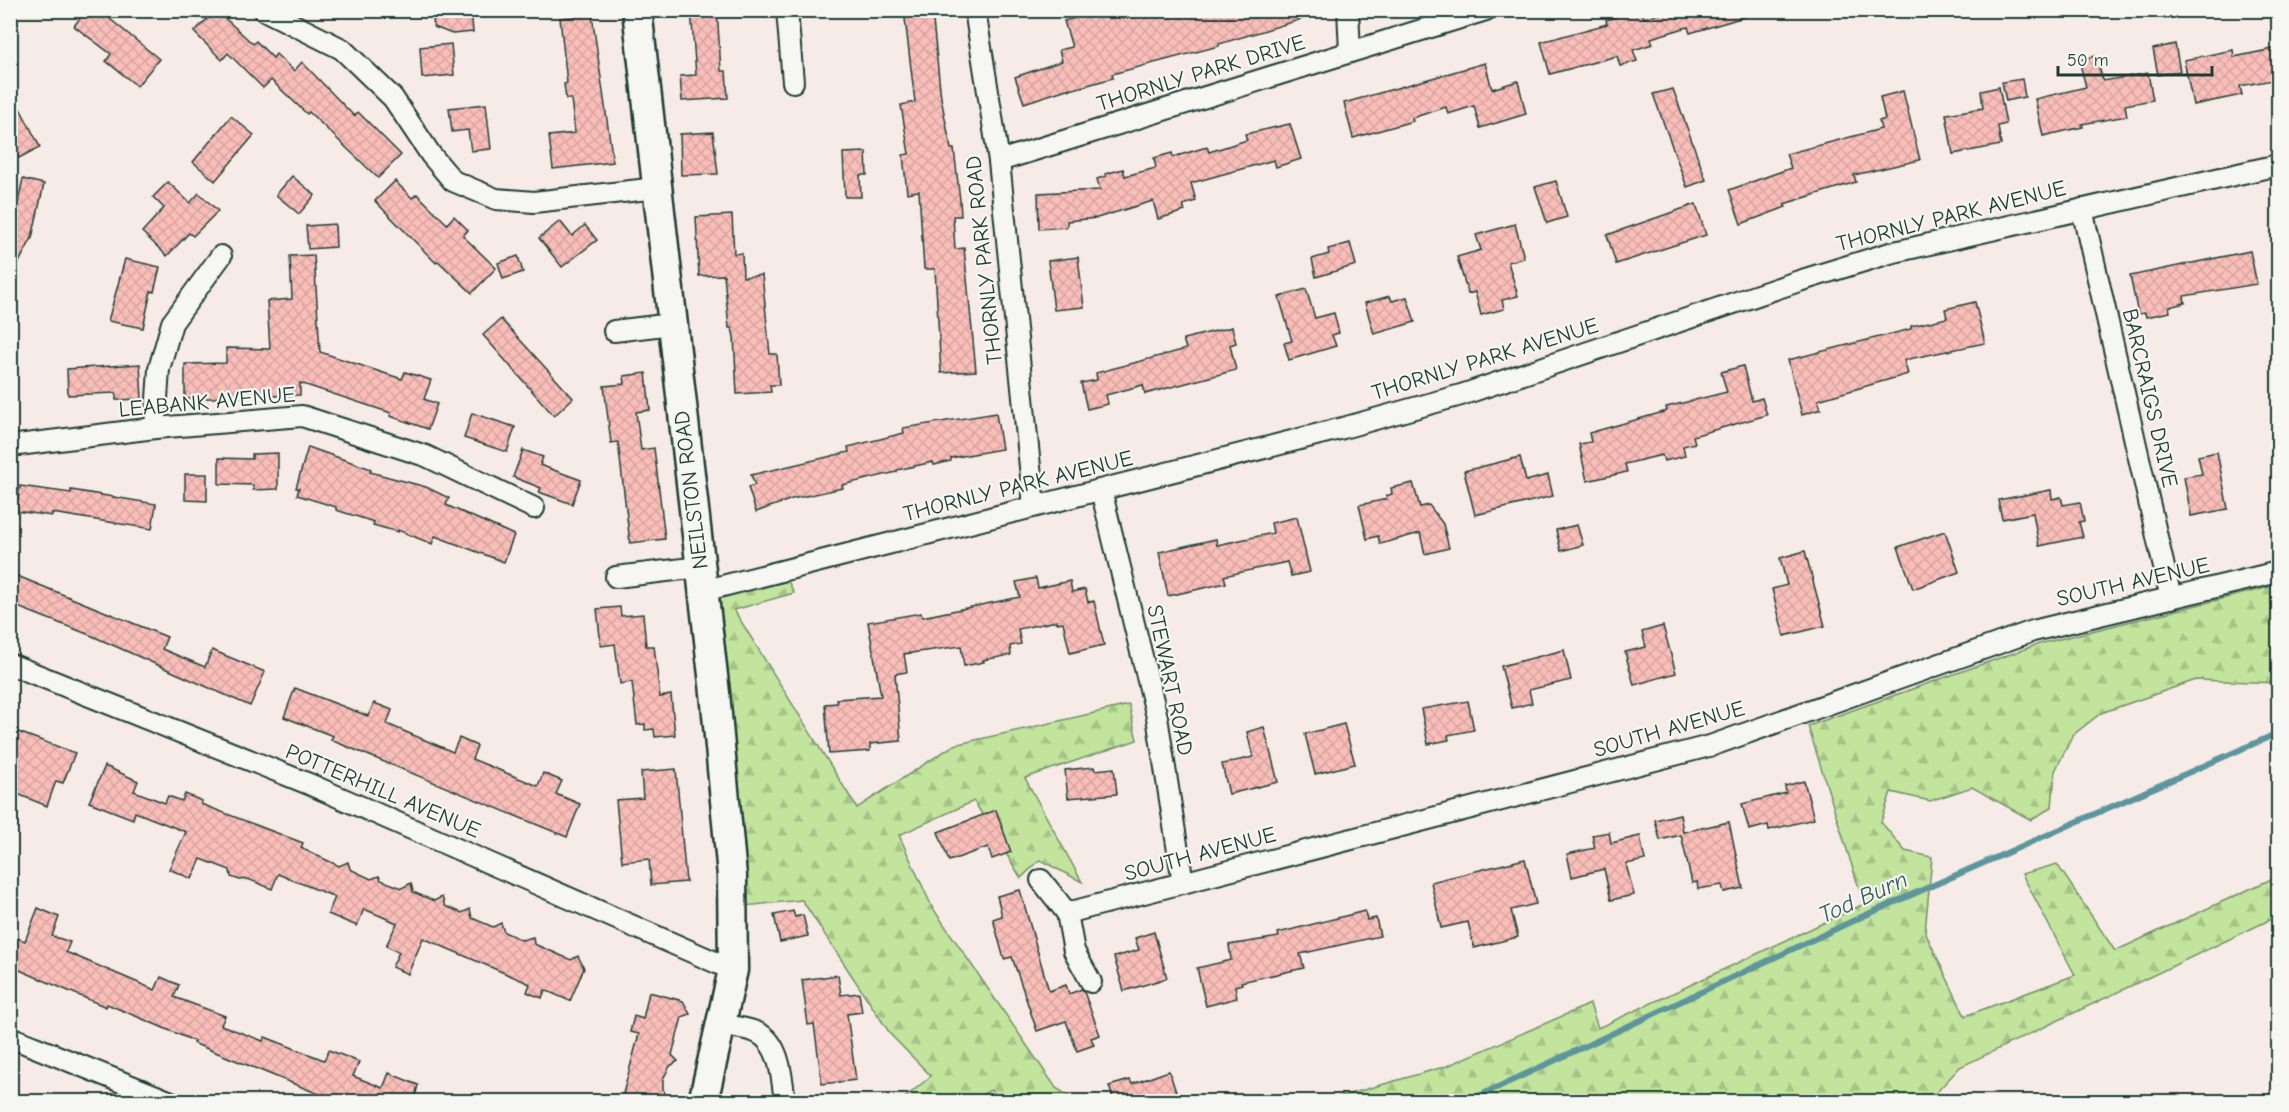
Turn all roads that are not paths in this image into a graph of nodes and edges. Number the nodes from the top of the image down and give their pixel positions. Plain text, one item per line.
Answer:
1 (264, 10) edge
2 (637, 10) edge
3 (787, 10) edge
4 (975, 10) edge
5 (1348, 10) edge
6 (1486, 10) edge
7 (1350, 52) junction
8 (793, 82) dead end
9 (999, 161) junction
10 (2278, 165) edge
11 (657, 188) junction
12 (2082, 209) junction
13 (221, 256) dead end
14 (672, 324) junction
15 (614, 331) dead end
16 (155, 428) junction
17 (10, 446) edge
18 (1101, 489) junction
19 (1034, 506) junction
20 (534, 508) dead end
21 (2278, 572) edge
22 (616, 577) dead end
23 (702, 579) junction
24 (2171, 598) junction
25 (10, 664) edge
26 (1041, 880) dead end
27 (1183, 883) junction
28 (1067, 914) junction
29 (733, 970) junction
30 (1090, 982) dead end
31 (721, 1024) junction
32 (10, 1037) edge
33 (171, 1101) edge
34 (703, 1101) edge
35 (785, 1101) edge

1 - 11 street
2 - 11 main road, NEILSTON ROAD
3 - 8 street
4 - 9 street, THORNLY PARK ROAD
5 - 7 street
6 - 7 street, THORNLY PARK DRIVE
7 - 9 street, THORNLY PARK DRIVE
9 - 19 street, THORNLY PARK ROAD
10 - 12 street, THORNLY PARK AVENUE
11 - 14 main road, NEILSTON ROAD
12 - 18 street, THORNLY PARK AVENUE
12 - 24 street, BARCRAIGS DRIVE
13 - 16 street
14 - 15 street
14 - 23 main road, NEILSTON ROAD
16 - 17 street, LEABANK AVENUE
16 - 20 street, LEABANK AVENUE
18 - 19 street, THORNLY PARK AVENUE
18 - 27 street, STEWART ROAD
19 - 23 street, THORNLY PARK AVENUE
21 - 24 street, SOUTH AVENUE
22 - 23 street, THORNLY PARK AVENUE
23 - 29 main road, NEILSTON ROAD
24 - 27 street, SOUTH AVENUE
25 - 29 street, POTTERHILL AVENUE
26 - 28 street
27 - 28 street, SOUTH AVENUE
28 - 30 street
29 - 31 main road, NEILSTON ROAD
31 - 34 main road, NEILSTON ROAD
31 - 35 street
32 - 33 street

